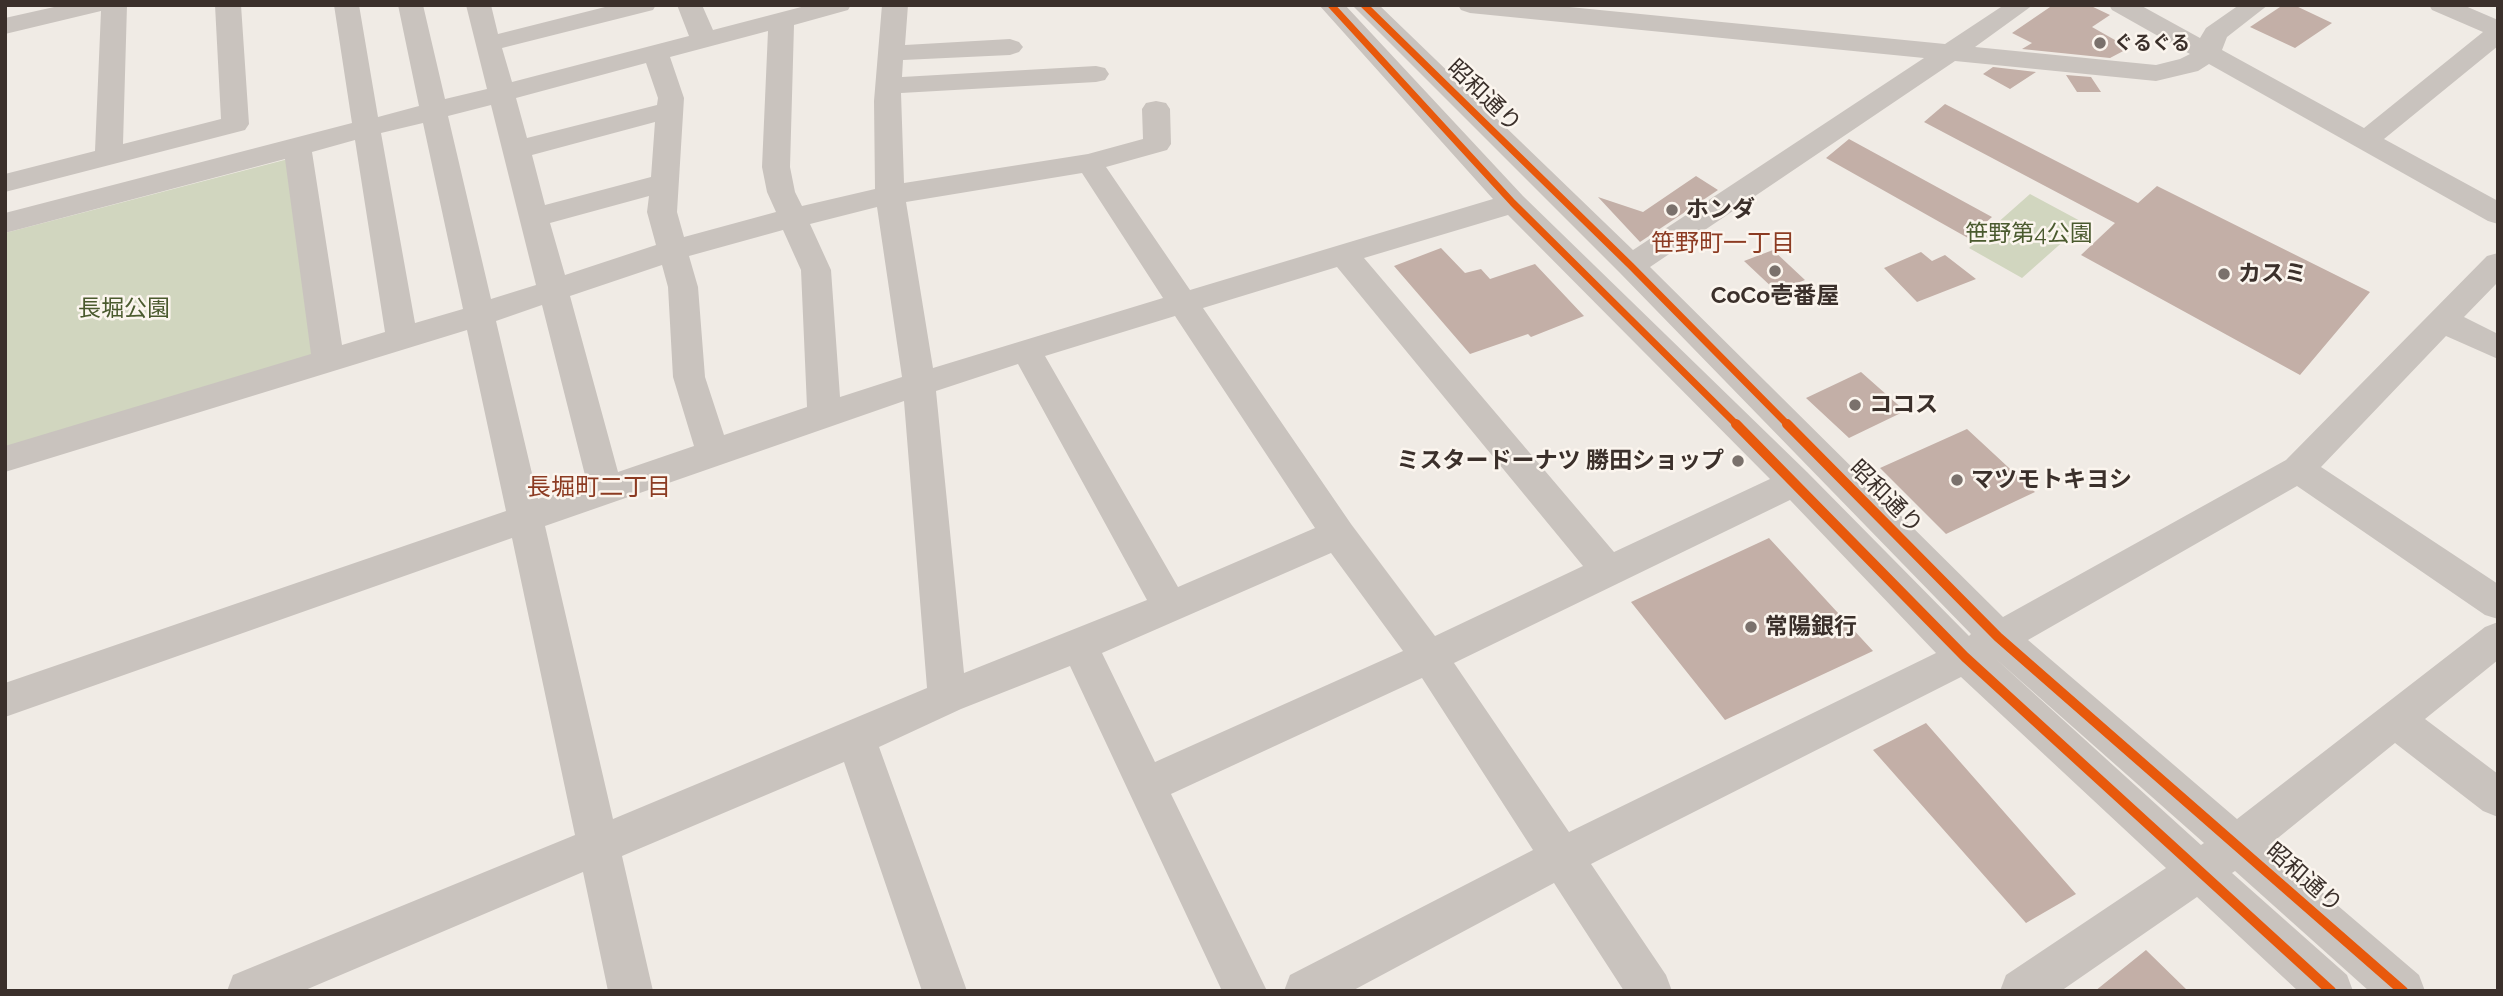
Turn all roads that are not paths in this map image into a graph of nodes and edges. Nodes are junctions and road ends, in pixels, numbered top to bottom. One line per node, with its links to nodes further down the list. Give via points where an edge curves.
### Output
1 (97, 5): 19 (street)
2 (114, 5): 38 (street)
3 (229, 5): 38 (street, via 235,124)
4 (346, 5): 34 (street)
5 (410, 5): 33 (street)
6 (478, 5): 22 (street)
7 (644, 5): 22 (street)
8 (690, 5): 21 (street)
9 (839, 5): 18 (street)
10 (895, 5): 25 (street)
11 (1331, 5): 43 (street, 昭和通り)
12 (1364, 5): 51 (street, 昭和通り)
13 (1470, 5): 26 (street)
14 (2021, 5): 26 (street)
15 (2121, 5): 27 (street)
16 (2256, 5): 27 (street, via 2215,33)
17 (2441, 5): 20 (street)
18 (781, 21): 21 (street); 46 (street, via 776,167)
19 (5, 26)
20 (2498, 31): 35 (street)
21 (704, 40): 24 (street)
22 (488, 44): 30 (street)
23 (1010, 47): 25 (street)
24 (656, 53): 30 (street); 32 (street, via 671,97)
25 (891, 53): 29 (street)
26 (1948, 53): 27 (street, via 2156,73 2189,65); 51 (street)
27 (2208, 54): 35 (street)
28 (1096, 74): 29 (street)
29 (888, 86): 42 (street)
30 (501, 93): 33 (street); 37 (street)
31 (1156, 109): 39 (street, via 1157,144)
32 (670, 110): 37 (street); 40 (street)
33 (433, 111): 34 (street); 54 (street)
34 (365, 129): 36 (street); 56 (street)
35 (2366, 140): 44 (street)
36 (297, 147): 47 (street); 59 (street)
37 (516, 150): 45 (street)
38 (109, 157): 41 (street)
39 (1089, 163): 42 (street); 53 (street)
40 (666, 182): 45 (street); 48 (street, via 662,212)
41 (5, 183)
42 (890, 195): 46 (street); 60 (street)
43 (1513, 203): 49 (street); 65 (street, 昭和通り)
44 (2498, 214)
45 (533, 218): 52 (street)
46 (792, 218): 48 (street); 61 (street, via 816,270)
47 (5, 223)
48 (673, 250): 52 (street); 62 (street, via 683,287 689,377)
49 (1343, 255): 53 (street); 69 (street)
50 (2498, 263): 55 (street)
51 (1631, 267): 74 (street, 昭和通り)
52 (551, 290): 54 (street); 66 (street)
53 (1184, 302): 58 (street); 68 (street)
54 (479, 315): 56 (street); 67 (street)
55 (2444, 321): 57 (street); 64 (street)
56 (402, 338): 59 (street)
57 (2498, 348)
58 (1027, 350): 60 (street); 71 (street)
59 (328, 360): 63 (street)
60 (919, 384): 61 (street); 76 (street)
61 (824, 415): 62 (street)
62 (713, 453): 66 (street)
63 (5, 459)
64 (2298, 469): 70 (street); 74 (street)
65 (1795, 482): 69 (street); 74 (street, 昭和通り)
66 (606, 490): 67 (street)
67 (527, 520): 77 (street); 82 (street)
68 (1338, 534): 71 (street); 75 (street)
69 (1608, 570): 75 (street)
70 (2498, 604)
71 (1170, 606): 73 (street)
72 (2498, 638): 78 (street)
73 (1079, 646): 76 (street); 80 (street)
74 (1982, 647): 83 (street, 昭和通り); 84 (street); 85 (street, 昭和通り)
75 (1429, 657): 80 (street); 84 (street)
76 (947, 697): 79 (street)
77 (5, 700)
78 (2394, 719): 81 (street); 83 (street)
79 (856, 738): 82 (street); 88 (street)
80 (1147, 785): 89 (street)
81 (2498, 798)
82 (599, 845): 86 (street); 87 (street)
83 (2237, 845): 85 (street); 94 (street, 昭和通り)
84 (1560, 858): 90 (street); 91 (street)
85 (2199, 873): 92 (street); 93 (street, 昭和通り)
86 (250, 990)
87 (631, 991)
88 (945, 991)
89 (1245, 991)
90 (1306, 991)
91 (1650, 991)
92 (2022, 991)
93 (2331, 991)
94 (2403, 991)

